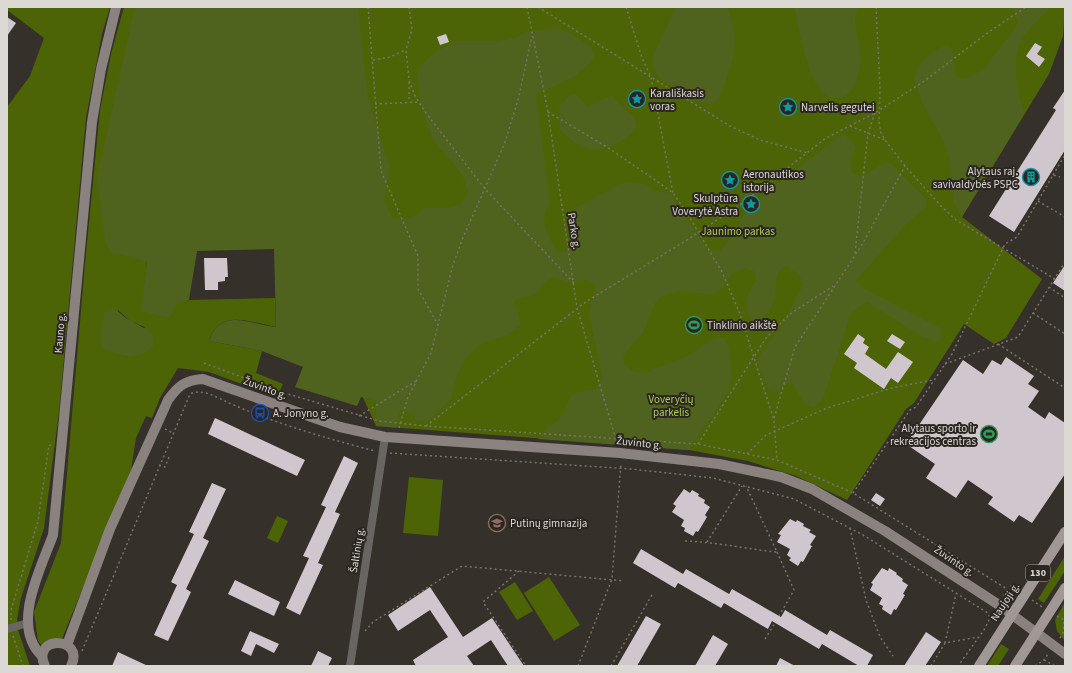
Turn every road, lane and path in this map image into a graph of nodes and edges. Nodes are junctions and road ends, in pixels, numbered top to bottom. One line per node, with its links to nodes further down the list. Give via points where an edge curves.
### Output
1 (116, 7): 60 (street, Kauno g., via 101,69 92,122)
2 (368, 7): 11 (path)
3 (409, 7): 10 (path, via 412,29)
4 (527, 7): 9 (path, Parko g.)
5 (538, 7): 12 (path)
6 (626, 7): 12 (path, via 642,58)
7 (876, 7): 17 (path)
8 (1026, 7): 17 (path)
9 (533, 34): 18 (path, Parko g.); 28 (path, via 518,100 504,145)
10 (406, 50): 11 (path, via 390,57); 13 (path)
11 (373, 60): 16 (path)
12 (651, 77): 23 (path, via 747,135); 29 (path)
13 (409, 80): 14 (path); 15 (path)
14 (409, 102): 15 (path); 16 (path)
15 (419, 102): 28 (path)
16 (375, 104): 43 (path, via 381,171 418,256 418,290)
17 (880, 110): 19 (path); 22 (path, via 879,122)
18 (548, 112): 29 (path, via 607,147); 37 (path, Parko g.)
19 (875, 113): 20 (path); 21 (path)
20 (850, 126): 21 (path); 23 (path, via 826,138)
21 (868, 133): 22 (path); 34 (path)
22 (885, 140): 25 (path)
23 (808, 153): 32 (path, via 740,205)
24 (1065, 155): 26 (path)
25 (905, 166): 33 (path, via 940,206 956,220); 34 (path)
26 (1053, 175): 27 (path); 30 (path)
27 (1060, 177)
28 (484, 189): 37 (path); 43 (path, via 452,268)
29 (673, 193): 32 (path)
30 (1038, 201): 31 (path); 33 (path, via 1017,237 1005,244)
31 (1065, 217)
32 (699, 231): 41 (path); 46 (path, via 722,272 740,314)
33 (1002, 249): 36 (path); 48 (path)
34 (855, 255): 38 (path)
35 (1065, 262): 36 (path)
36 (1055, 279): 39 (path)
37 (574, 282): 41 (path, Parko g.)
38 (834, 286): 46 (path, via 790,314 766,338); 54 (path, via 795,347)
39 (1049, 287): 40 (path); 42 (path)
40 (1065, 298)
41 (577, 308): 55 (path); 62 (path, Parko g.)
42 (1033, 313): 44 (path); 45 (path, via 1018,337)
43 (438, 326): 49 (path, via 431,353)
44 (1065, 334)
45 (998, 344): 48 (path); 51 (path)
46 (754, 358): 54 (path); 59 (path)
47 (204, 363): 52 (path)
48 (945, 364): 50 (path)
49 (417, 380): 53 (path); 58 (path, via 399,424)
50 (934, 380): 56 (path, via 892,388 827,408); 71 (path, via 916,407 910,410)
51 (1065, 388)
52 (288, 394)
53 (359, 416)
54 (774, 420): 56 (path)
55 (426, 426)
56 (775, 431): 64 (path, via 758,441); 66 (path)
57 (385, 437): 58 (street, Žuvinto g.); 61 (street, Šaltinių g.); 97 (street, Žuvinto g., via 340,427 203,379 186,381 168,400 110,529)
58 (399, 438): 62 (street, Žuvinto g.); 63 (path)
59 (698, 444)
60 (61, 447): 89 (street, Kauno g., via 53,535 30,598); 91 (path, via 49,445 38,521 11,610)
61 (384, 453): 63 (path); 67 (path, via 268,418 218,398 194,392 190,394); 93 (street, Šaltinių g.)
62 (620, 453): 68 (path, Parko g.); 86 (street, Žuvinto g., via 719,464 781,477 812,489 885,531)
63 (399, 454): 68 (path)
64 (747, 454)
65 (169, 457): 67 (path, via 166,467)
66 (777, 460)
67 (159, 464): 99 (path)
68 (621, 468): 69 (path, via 713,478); 78 (path, Parko g.)
69 (743, 486): 70 (path); 75 (path)
70 (746, 486): 72 (path, via 794,499); 76 (path)
71 (853, 493)
72 (850, 528): 83 (path); 101 (path, via 866,600 880,638)
73 (1065, 532): 84 (main road, Naujoji g. / 130)
74 (686, 541): 75 (path)
75 (707, 542): 76 (path)
76 (777, 552): 87 (path, via 794,590)
77 (519, 571): 78 (path); 93 (path, via 458,567 373,622 365,631); 107 (path, via 483,602)
78 (612, 579): 79 (path); 108 (path, Parko g.)
79 (624, 581)
80 (1010, 586): 84 (path)
81 (1065, 588): 85 (main road)
82 (653, 592): 109 (path)
83 (956, 594): 94 (path, via 988,614 990,618); 96 (path)
84 (1024, 595): 85 (path); 86 (main road, Naujoji g. / 130)
85 (1050, 612): 88 (path); 92 (main road)
86 (1012, 614): 92 (street, Žuvinto g.); 112 (main road, Naujoji g. / 130)
87 (779, 616)
88 (1064, 620)
89 (28, 623): 91 (street); 100 (street, Kauno g., via 30,639)
90 (775, 623): 95 (path)
91 (9, 629): 103 (path)
92 (1037, 632): 98 (street, Žuvinto g.); 113 (main road)
93 (355, 633): 106 (street, Šaltinių g.)
94 (978, 637): 96 (path); 111 (path)
95 (765, 639)
96 (945, 643): 110 (path)
97 (67, 645): 100 (street, via 58,642 50,644); 105 (street, via 73,654)
98 (1065, 654)
99 (81, 655)
100 (42, 656): 104 (street, Kauno g.)
101 (893, 656)
102 (1044, 660): 114 (path)
103 (23, 666)
104 (45, 666)
105 (70, 666)
106 (350, 666)
107 (526, 666)
108 (578, 666)
109 (611, 666)
110 (931, 666)
111 (958, 666)
112 (979, 666)
113 (1015, 666)
114 (1055, 666)

